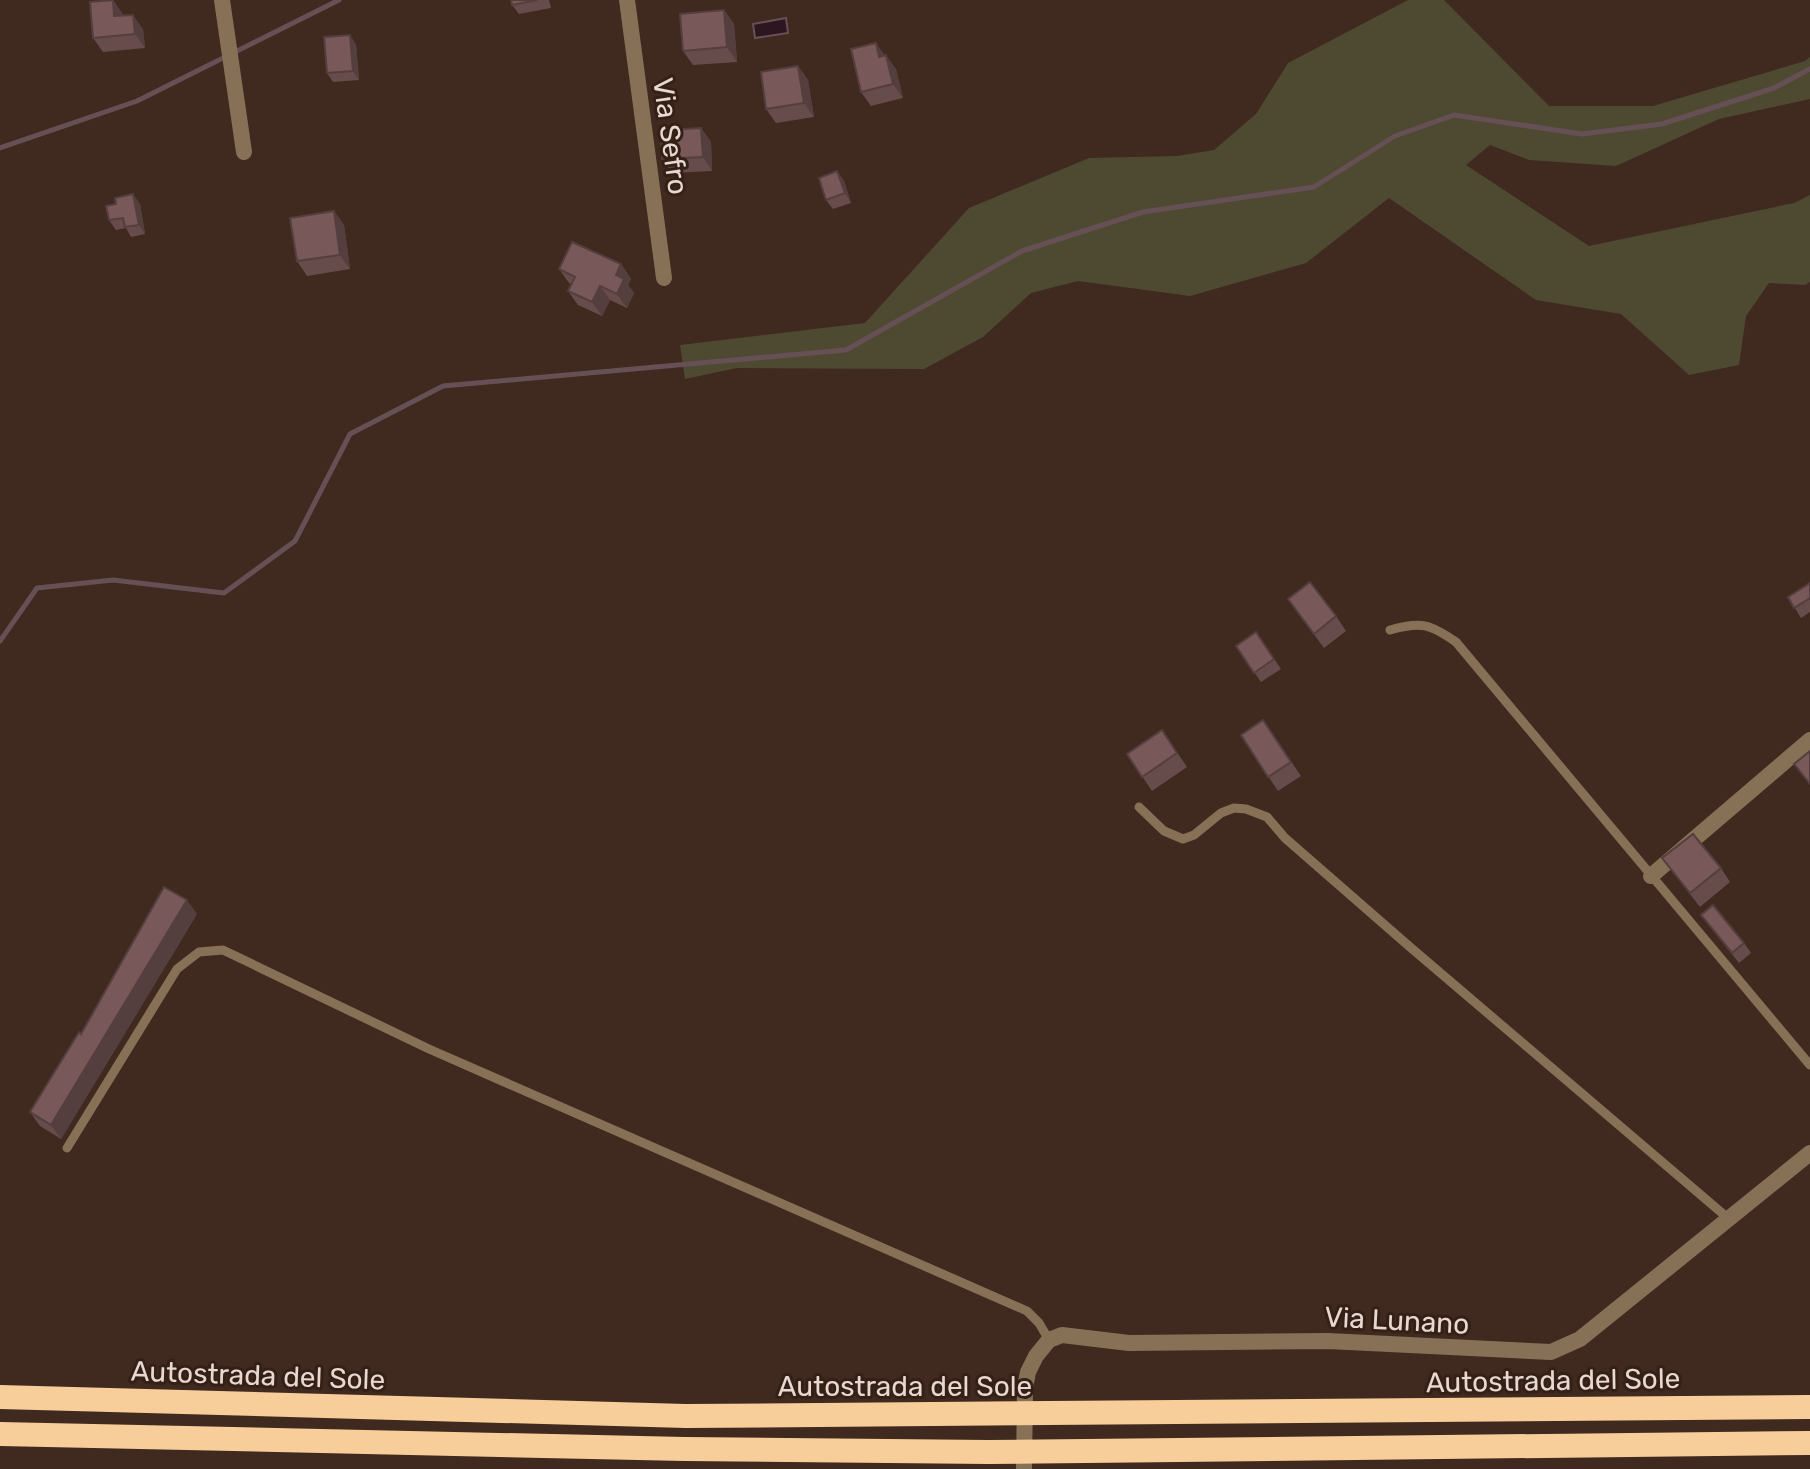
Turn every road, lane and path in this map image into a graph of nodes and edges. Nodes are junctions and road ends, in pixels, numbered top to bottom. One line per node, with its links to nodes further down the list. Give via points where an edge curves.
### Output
1 (222, 0): 3 (street)
2 (627, 0): 4 (street, Via Sefro)
3 (244, 152)
4 (664, 278)
5 (1390, 630): 8 (lane, via 1427,625 1456,642)
6 (1810, 740): 8 (street)
7 (1139, 807): 12 (lane, via 1164,831 1183,839 1234,808 1267,817 1319,868)
8 (1651, 876): 9 (lane)
9 (1810, 1065)
10 (67, 1148): 13 (lane, via 177,969 199,952 223,950 429,1049 1027,1311)
11 (1810, 1153): 12 (street, Via Lunano)
12 (1729, 1219): 13 (street, Via Lunano, via 1580,1339 1551,1352 1328,1341 1129,1343 1062,1335)
13 (1049, 1340): 18 (street, via 1036,1356 1025,1388)
14 (0, 1397): 15 (highway, Autostrada del Sole, via 686,1416)
15 (1810, 1407)
16 (0, 1434): 17 (highway, via 988,1452)
17 (1810, 1443)
18 (1024, 1469)

